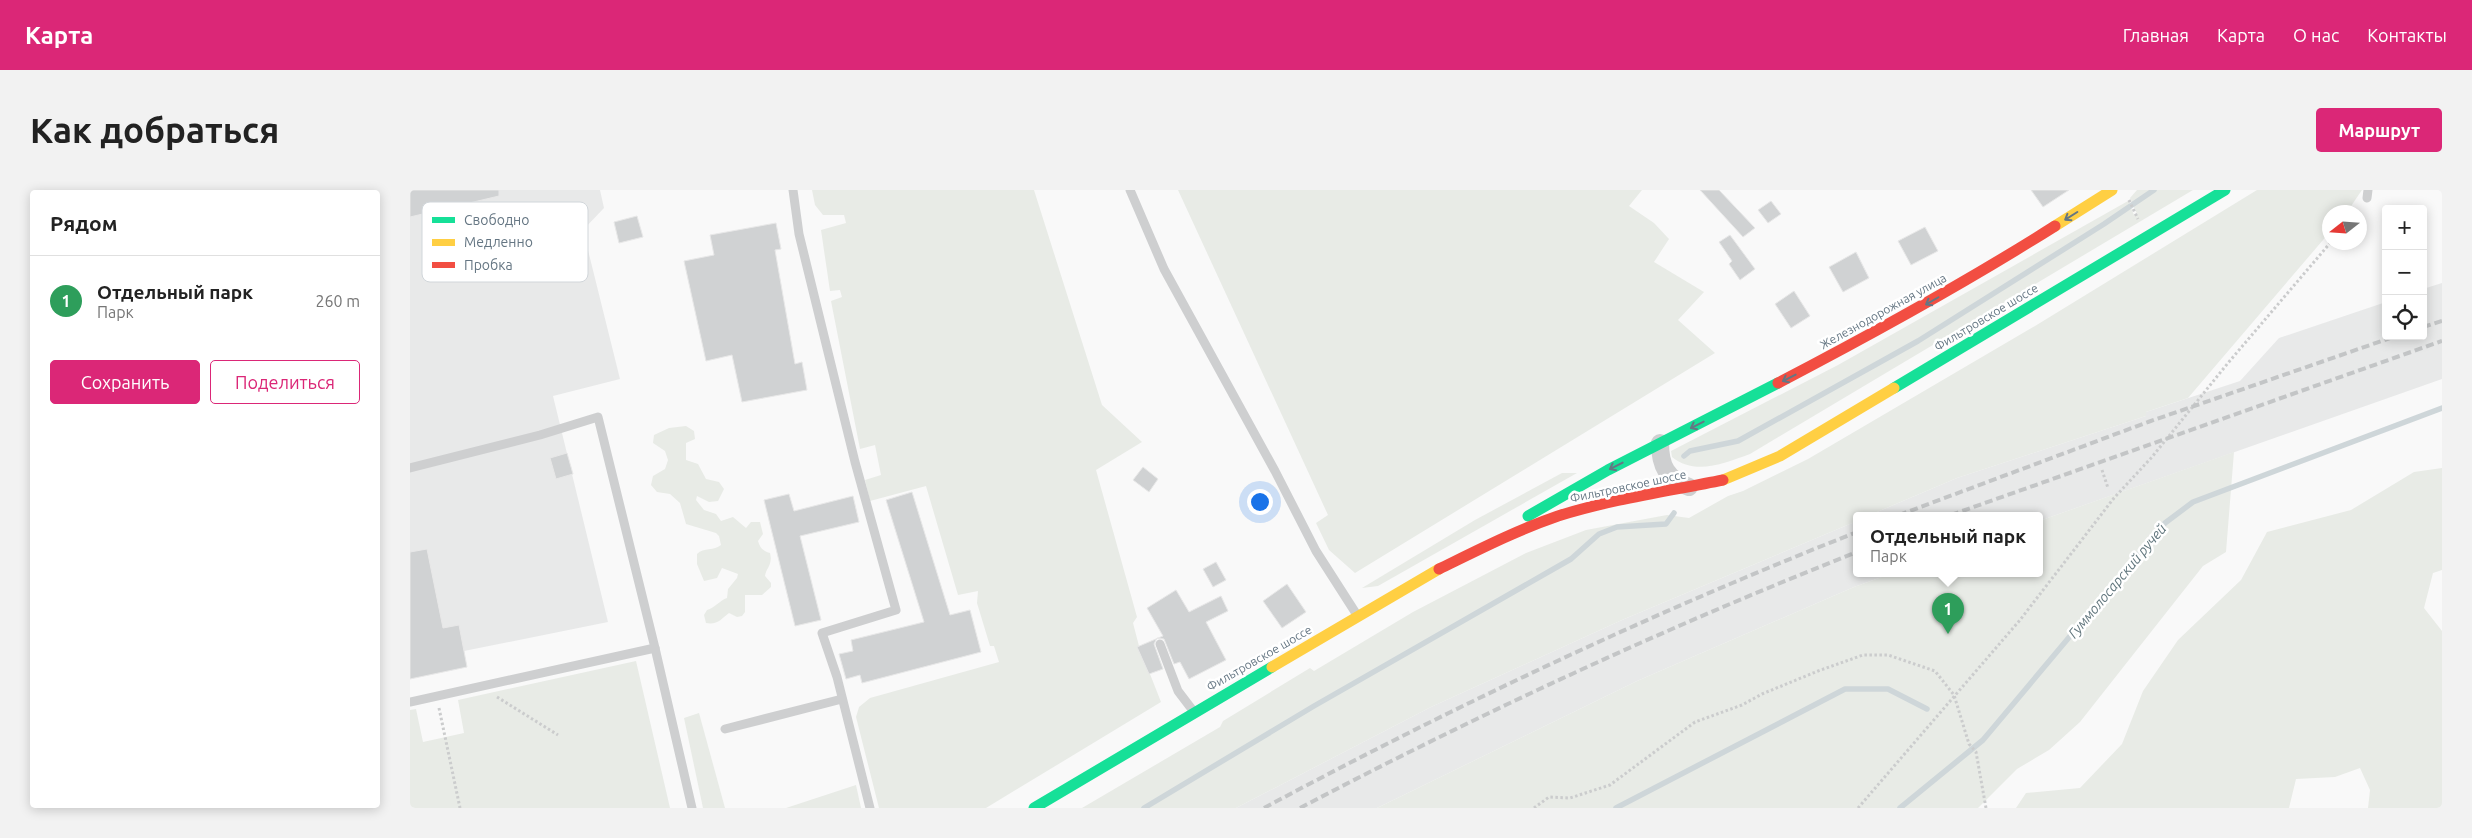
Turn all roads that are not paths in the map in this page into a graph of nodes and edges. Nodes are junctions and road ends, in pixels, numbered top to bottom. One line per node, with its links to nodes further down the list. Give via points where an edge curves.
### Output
1 (793, 190): 12 (lane, via 799,234 855,462 896,610 822,633 838,677)
2 (1130, 190): 9 (lane, via 1164,269 1316,551)
3 (2112, 190): 5 (main road, Железнодорожная улица, one-way to 5, via 1993,265 1884,328)
4 (2225, 190): 7 (main road, Фильтровское шоссе, via 1780,456 1724,480)
5 (1660, 443): 7 (street, via 1663,468 1669,477); 8 (main road, Железнодорожная улица, one-way to 8, via 1549,503)
6 (410, 468): 11 (lane, via 598,417)
7 (1689, 487): 8 (main road, Фильтровское шоссе, via 1559,516)
8 (1474, 552): 9 (main road, Фильтровское шоссе, via 1436,570)
9 (1358, 616): 14 (main road, Фильтровское шоссе)
10 (1160, 644): 14 (lane, via 1178,692)
11 (655, 648): 13 (lane); 16 (lane)
12 (842, 699): 15 (lane); 17 (lane)
13 (410, 702)
14 (1194, 712): 18 (main road, Фильтровское шоссе)
15 (725, 729)
16 (692, 808)
17 (870, 808)
18 (1034, 808)

